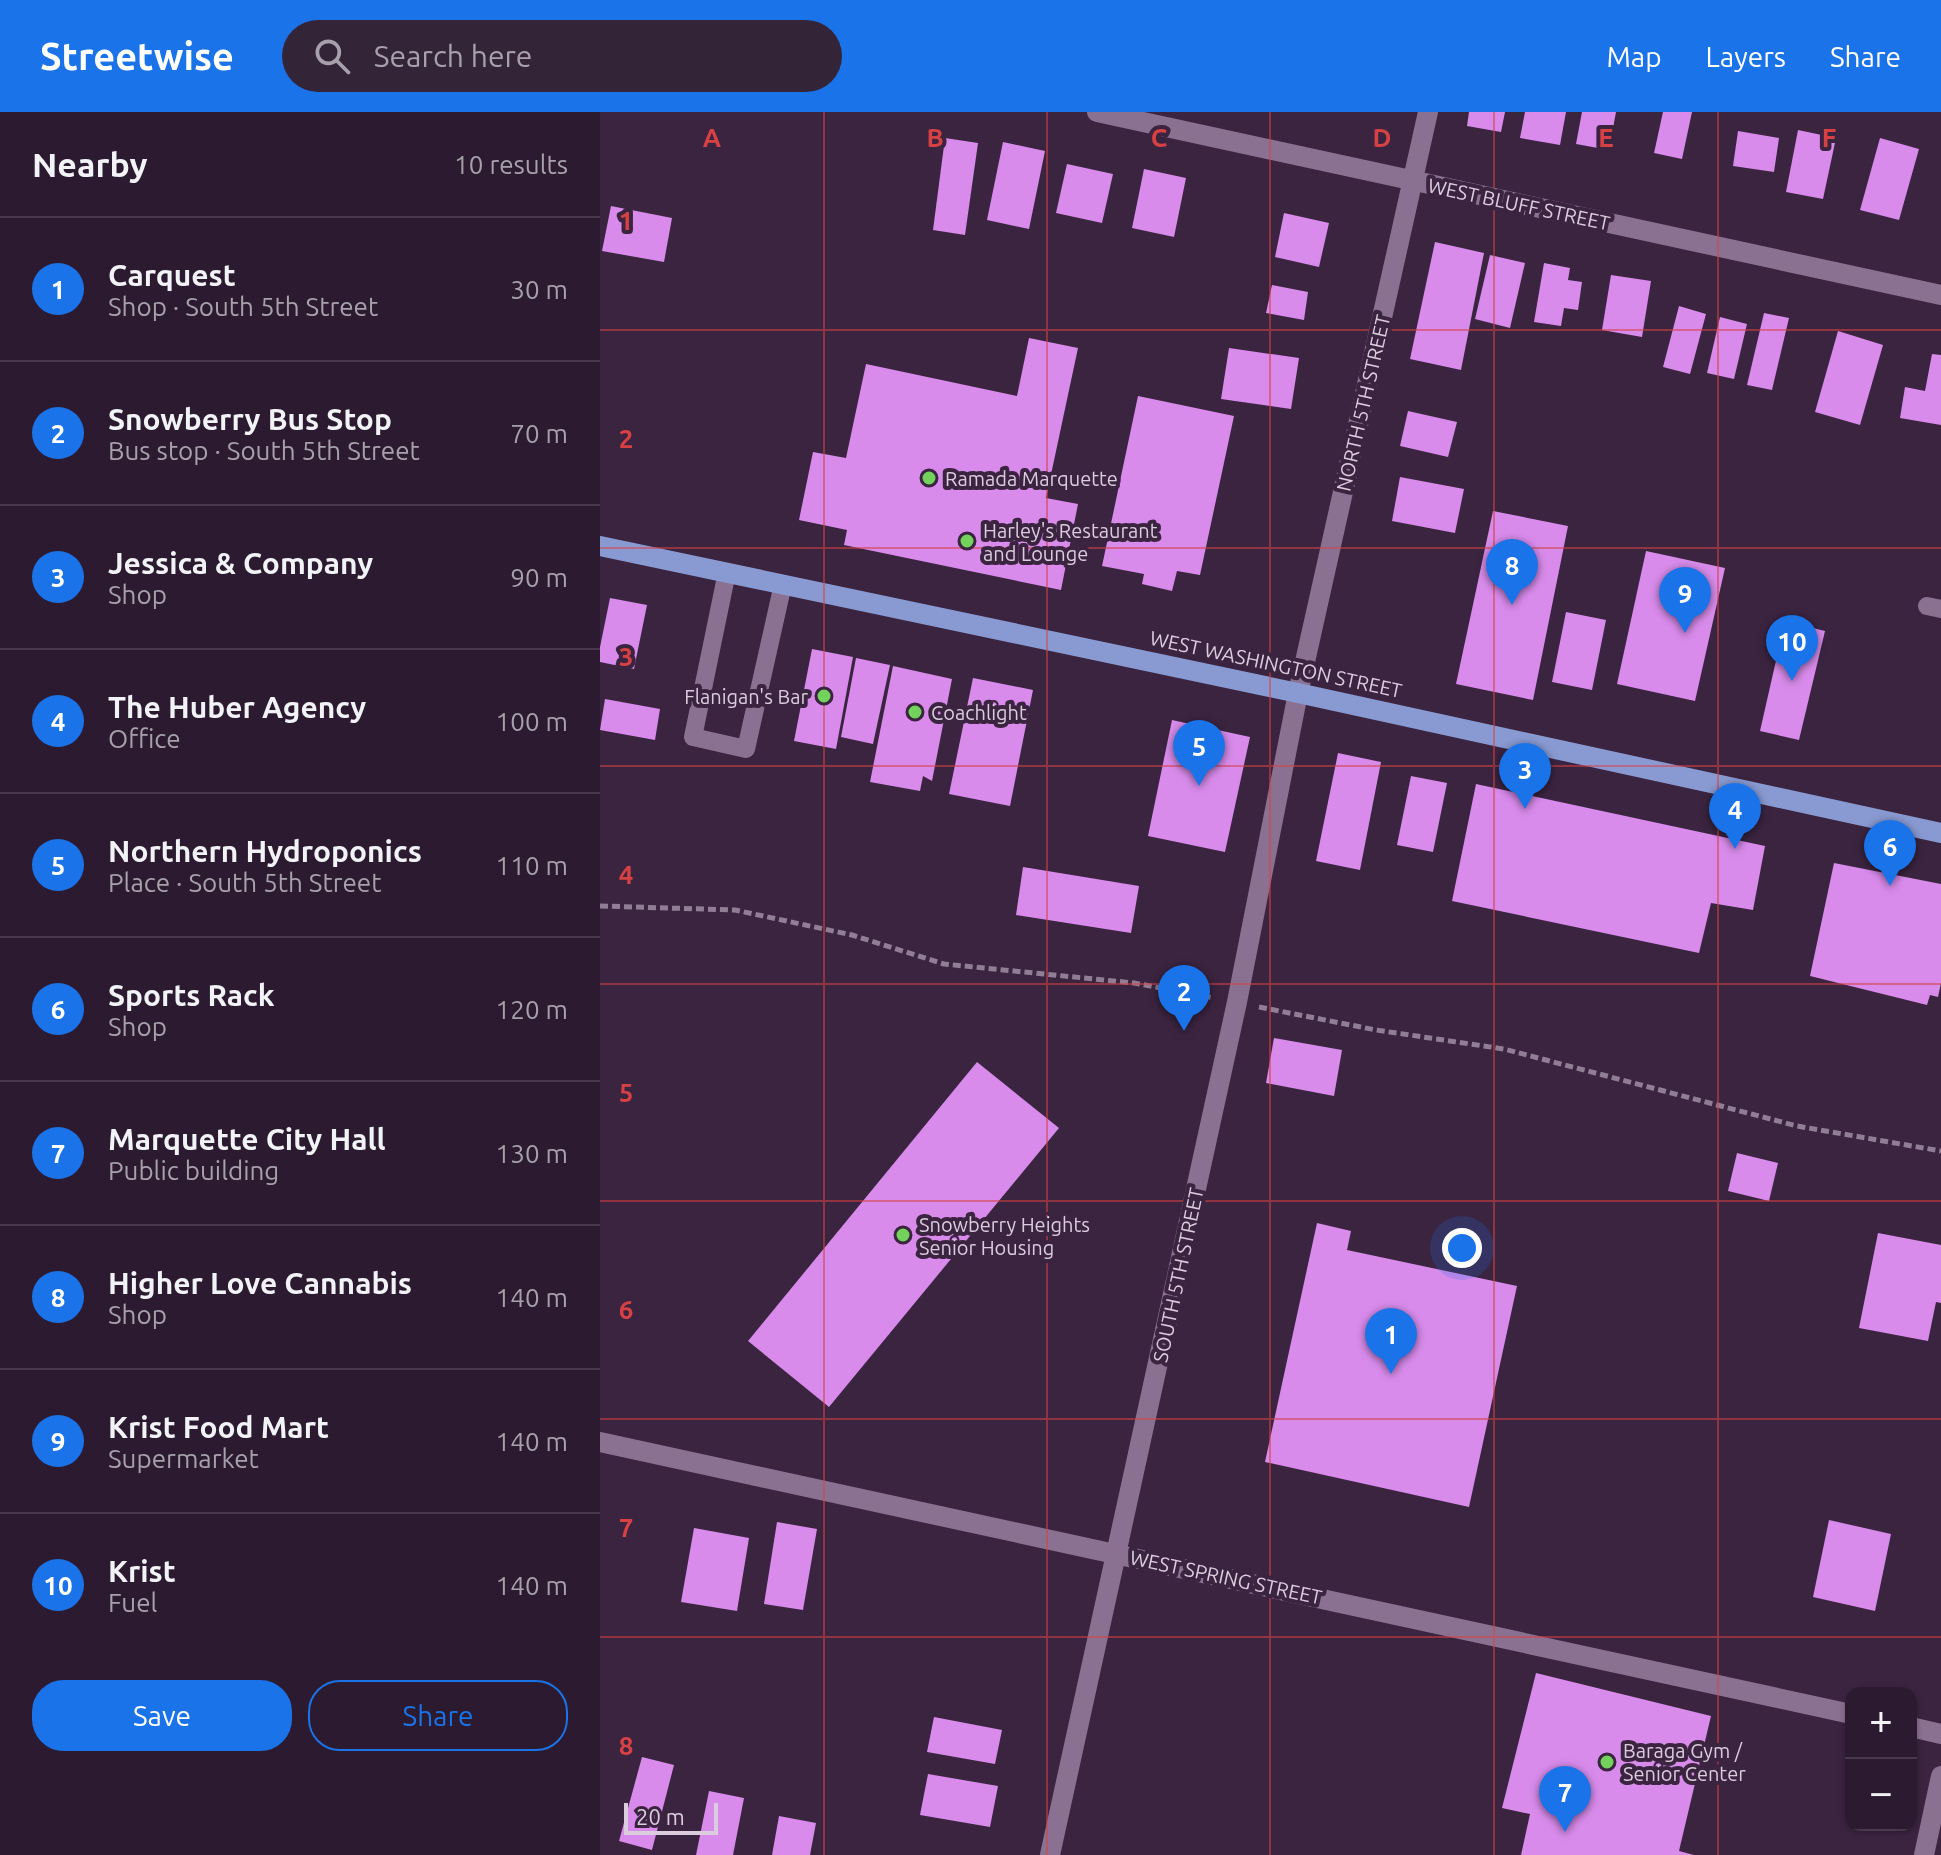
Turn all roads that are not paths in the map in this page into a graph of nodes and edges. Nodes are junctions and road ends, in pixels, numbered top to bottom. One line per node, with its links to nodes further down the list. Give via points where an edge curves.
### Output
1 (1097, 112): 3 (street, WEST BLUFF STREET)
2 (1428, 112): 3 (street, NORTH 5TH STREET)
3 (1413, 181): 4 (street, WEST BLUFF STREET); 8 (street, NORTH 5TH STREET)
4 (1941, 295)
5 (600, 546): 6 (main road, WEST WASHINGTON STREET)
6 (727, 572): 7 (main road, WEST WASHINGTON STREET); 7 (lane, via 693,737 746,749)
7 (783, 584): 8 (main road, WEST WASHINGTON STREET)
8 (1298, 693): 9 (main road, WEST WASHINGTON STREET); 11 (street, SOUTH 5TH STREET)
9 (1941, 833)
10 (600, 1442): 11 (street, WEST SPRING STREET)
11 (1117, 1553): 12 (street, WEST SPRING STREET); 16 (street, SOUTH 5TH STREET)
12 (1845, 1713)
13 (1917, 1728): 14 (street)
14 (1941, 1734)
15 (1941, 1776): 17 (street)
16 (1050, 1855)
17 (1924, 1855)

